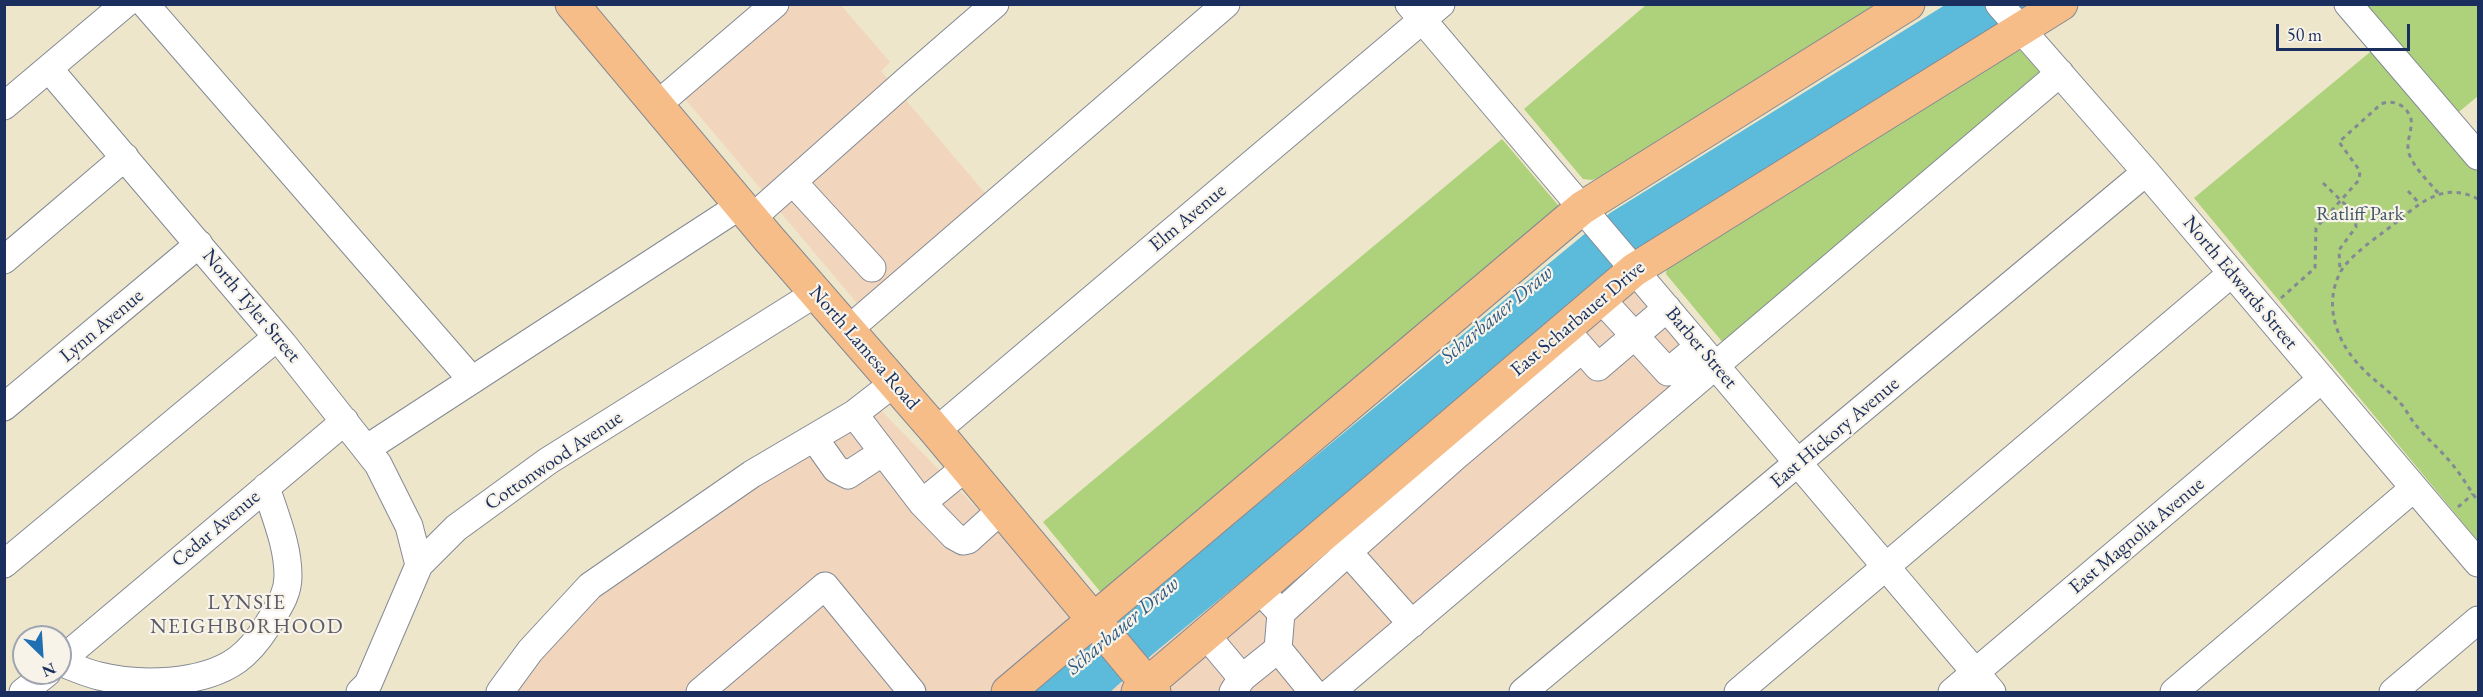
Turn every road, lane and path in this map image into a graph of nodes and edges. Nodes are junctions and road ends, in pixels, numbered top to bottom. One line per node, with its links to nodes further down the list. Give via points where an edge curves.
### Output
1 (125, 4): 13 (street)
2 (145, 4): 45 (street)
3 (572, 4): 15 (main road, North Lamesa Road)
4 (775, 4): 15 (street)
5 (995, 4): 20 (street)
6 (1226, 4): 39 (street)
7 (1908, 4): 27 (main road)
8 (2000, 4): 12 (street, North Edwards Street)
9 (2061, 4): 12 (main road, East Scharbauer Drive)
10 (2348, 4): 17 (street)
11 (1424, 10): 27 (street, Barber Street); 50 (street, Elm Avenue)
12 (2022, 29): 14 (street, North Edwards Street); 32 (main road, East Scharbauer Drive)
13 (49, 69): 16 (street); 18 (street, North Tyler Street)
14 (2060, 73): 19 (street, North Edwards Street); 43 (street)
15 (657, 105): 28 (main road, North Lamesa Road)
16 (4, 106)
17 (2478, 156)
18 (125, 157): 29 (street, North Tyler Street); 30 (street)
19 (2146, 172): 34 (street, North Edwards Street); 54 (street, East Hickory Avenue)
20 (793, 182): 28 (street); 31 (street)
21 (2323, 183): 25 (path)
22 (2409, 191): 26 (path)
23 (2439, 194): 24 (path, via 2465,192); 25 (path, via 2411,158 2411,120 2406,110 2388,102 2339,142 2360,171 2359,180); 26 (path)
24 (2478, 199)
25 (2340, 201): 33 (path, via 2355,214 2356,227 2339,250); 38 (path, via 2316,228 2315,268)
26 (2419, 203): 33 (path)
27 (1582, 208): 32 (street, Barber Street); 68 (main road)
28 (746, 212): 35 (main road, North Lamesa Road); 45 (street)
29 (199, 244): 40 (street, North Tyler Street); 47 (street, Lynn Avenue)
30 (4, 260)
31 (872, 268)
32 (1635, 270): 36 (main road, East Scharbauer Drive); 37 (street, Barber Street)
33 (2340, 272): 58 (path, via 2331,306 2345,348 2401,404)
34 (2232, 273): 38 (street, North Edwards Street); 65 (street)
35 (816, 293): 39 (main road, North Lamesa Road); 64 (street, Cottonwood Avenue, via 548,461 456,528)
36 (1601, 298): 41 (street); 42 (main road, East Scharbauer Drive)
37 (1667, 308): 41 (street); 43 (street, Barber Street)
38 (2265, 312): 44 (street, North Edwards Street)
39 (848, 330): 46 (main road, North Lamesa Road)
40 (277, 337): 49 (street, North Tyler Street); 63 (street)
41 (1634, 337): 42 (street, via 1598,367); 43 (street, via 1668,372)
42 (1573, 339): 61 (main road, East Scharbauer Drive)
43 (1707, 356): 54 (street, Barber Street); 69 (street)
44 (2322, 379): 57 (street, North Edwards Street); 74 (street, East Magnolia Avenue)
45 (472, 380): 52 (street)
46 (894, 383): 48 (street); 50 (main road, North Lamesa Road)
47 (4, 407)
48 (854, 414): 51 (street); 53 (street)
49 (345, 421): 52 (street, North Tyler Street); 56 (street, Cedar Avenue)
50 (936, 431): 55 (main road, North Lamesa Road)
51 (814, 438): 53 (street, via 836,469 848,475); 79 (street, via 752,474 590,586 542,637)
52 (366, 449): 64 (street, North Tyler Street, via 378,464 409,526)
53 (883, 452): 59 (street)
54 (1797, 464): 65 (street, Barber Street); 84 (street, East Hickory Avenue)
55 (965, 468): 59 (street); 60 (main road, North Lamesa Road)
56 (266, 487): 72 (street, Cedar Avenue); 73 (street, via 283,540 288,576 285,599 264,631 238,659 220,670 139,684)
57 (2414, 488): 62 (street, North Edwards Street); 87 (street)
58 (2478, 501)
59 (922, 503): 60 (street, via 963,541)
60 (1001, 510): 68 (main road, North Lamesa Road)
61 (1339, 541): 66 (main road, East Scharbauer Drive); 69 (street)
62 (2478, 563)
63 (4, 564)
64 (419, 565): 78 (street, Cottonwood Avenue, via 368,684)
65 (1884, 566): 74 (street, Barber Street); 85 (street)
66 (1271, 601): 70 (main road, East Scharbauer Drive); 71 (street)
67 (2478, 620): 88 (street)
68 (1096, 623): 76 (main road, North Lamesa Road); 82 (main road)
69 (1412, 624): 83 (street)
70 (1206, 635): 75 (street); 76 (main road, East Scharbauer Drive)
71 (1278, 649): 75 (street); 77 (street)
72 (72, 652)
73 (72, 666)
74 (1984, 683): 86 (street, East Magnolia Avenue)
75 (1237, 685)
76 (1144, 686)
77 (1301, 688)
78 (360, 693)
79 (500, 693)
80 (700, 693): 81 (street, via 825,586)
81 (912, 693)
82 (1008, 693)
83 (1331, 693)
84 (1523, 693)
85 (1738, 693)
86 (1952, 693)
87 (2174, 693)
88 (2392, 693)

